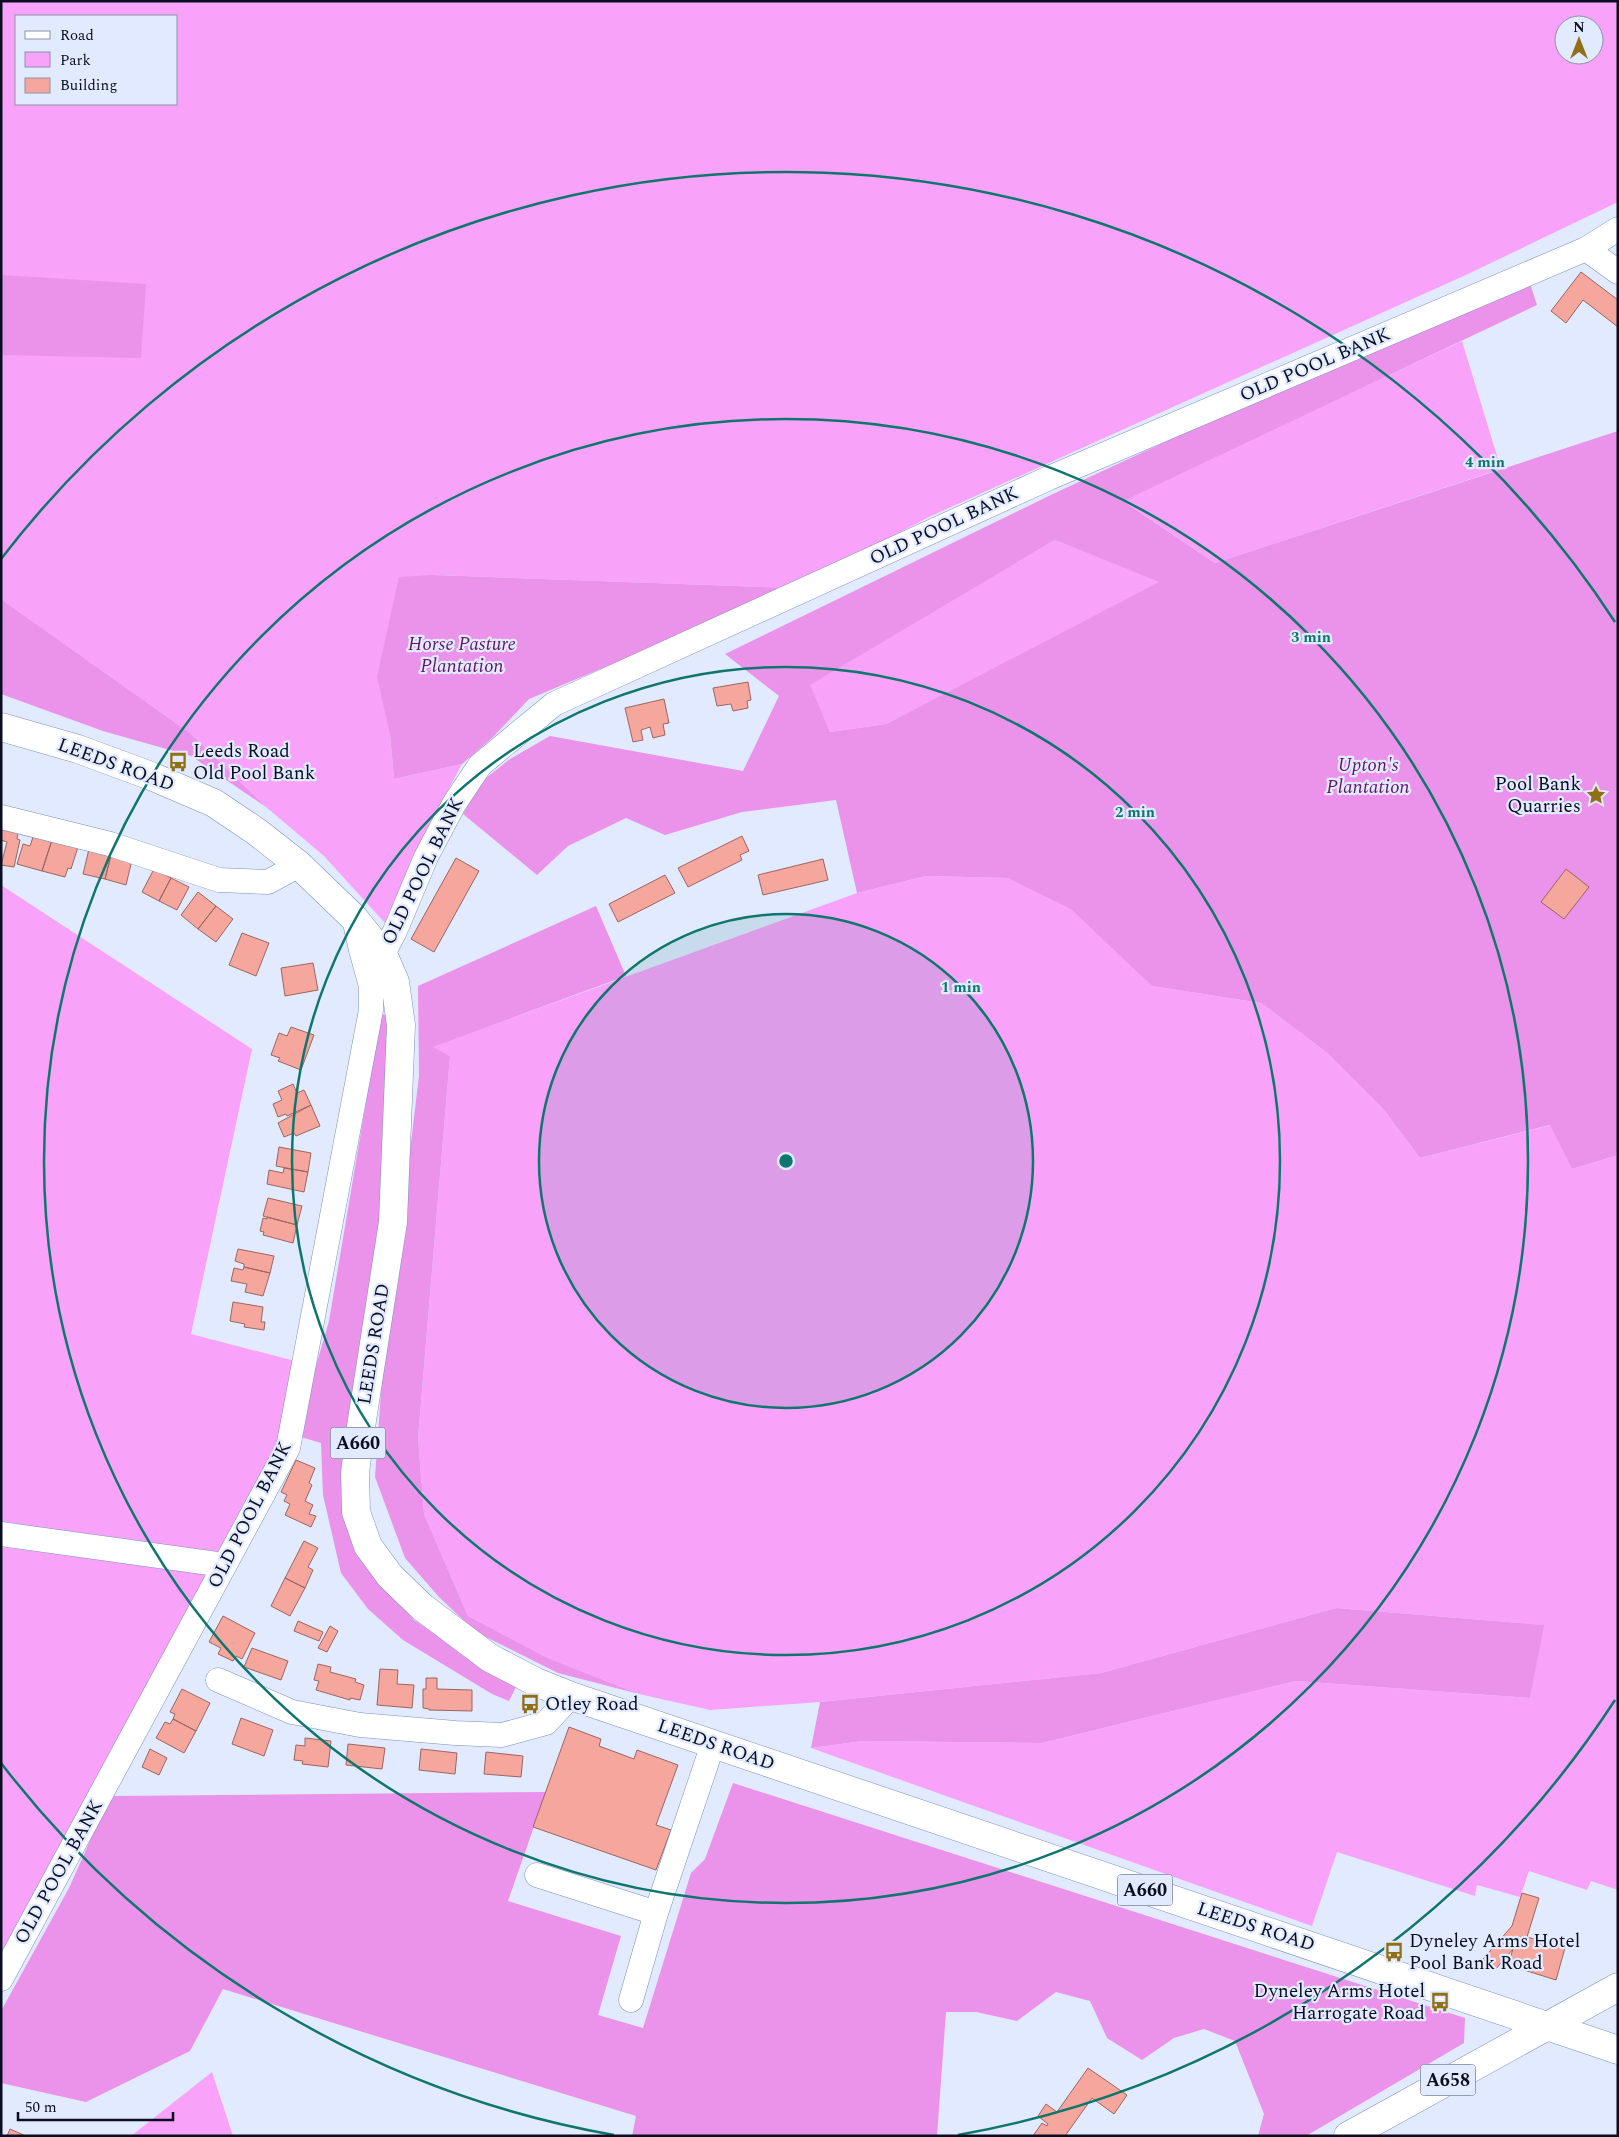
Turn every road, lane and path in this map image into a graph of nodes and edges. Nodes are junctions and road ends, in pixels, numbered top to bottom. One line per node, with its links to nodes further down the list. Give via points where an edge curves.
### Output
1 (1618, 229): 2 (street, OLD POOL BANK)
2 (1586, 249): 3 (street); 8 (street, OLD POOL BANK, via 1049,478 554,704 480,765 454,804 426,857)
3 (1618, 272)
4 (1, 727): 6 (highway, LEEDS ROAD / A660, via 96,756 214,803)
5 (1, 817): 6 (street, via 110,844 219,880 268,882)
6 (299, 865): 7 (highway, LEEDS ROAD / A660)
7 (354, 918): 8 (highway, LEEDS ROAD / A660); 10 (street, OLD POOL BANK, via 371,986 371,1010 288,1448)
8 (382, 954): 12 (highway, LEEDS ROAD / A660, via 394,982 401,1024 393,1222 360,1433 355,1473 356,1512 368,1546 390,1576 422,1607 490,1658)
9 (1, 1534): 10 (street)
10 (224, 1565): 16 (street, OLD POOL BANK)
11 (218, 1680): 12 (street, via 292,1712 360,1725 455,1733 502,1735 546,1723)
12 (571, 1696): 13 (highway, LEEDS ROAD / A660)
13 (713, 1744): 15 (street); 19 (highway, LEEDS ROAD / A660)
14 (537, 1875): 15 (street)
15 (656, 1913): 18 (street)
16 (1, 1979)
17 (1618, 1987): 19 (highway, A658)
18 (631, 2000)
19 (1548, 2025): 20 (highway, LEEDS ROAD / A660); 21 (highway, A658)
20 (1618, 2050)
21 (1348, 2136)

